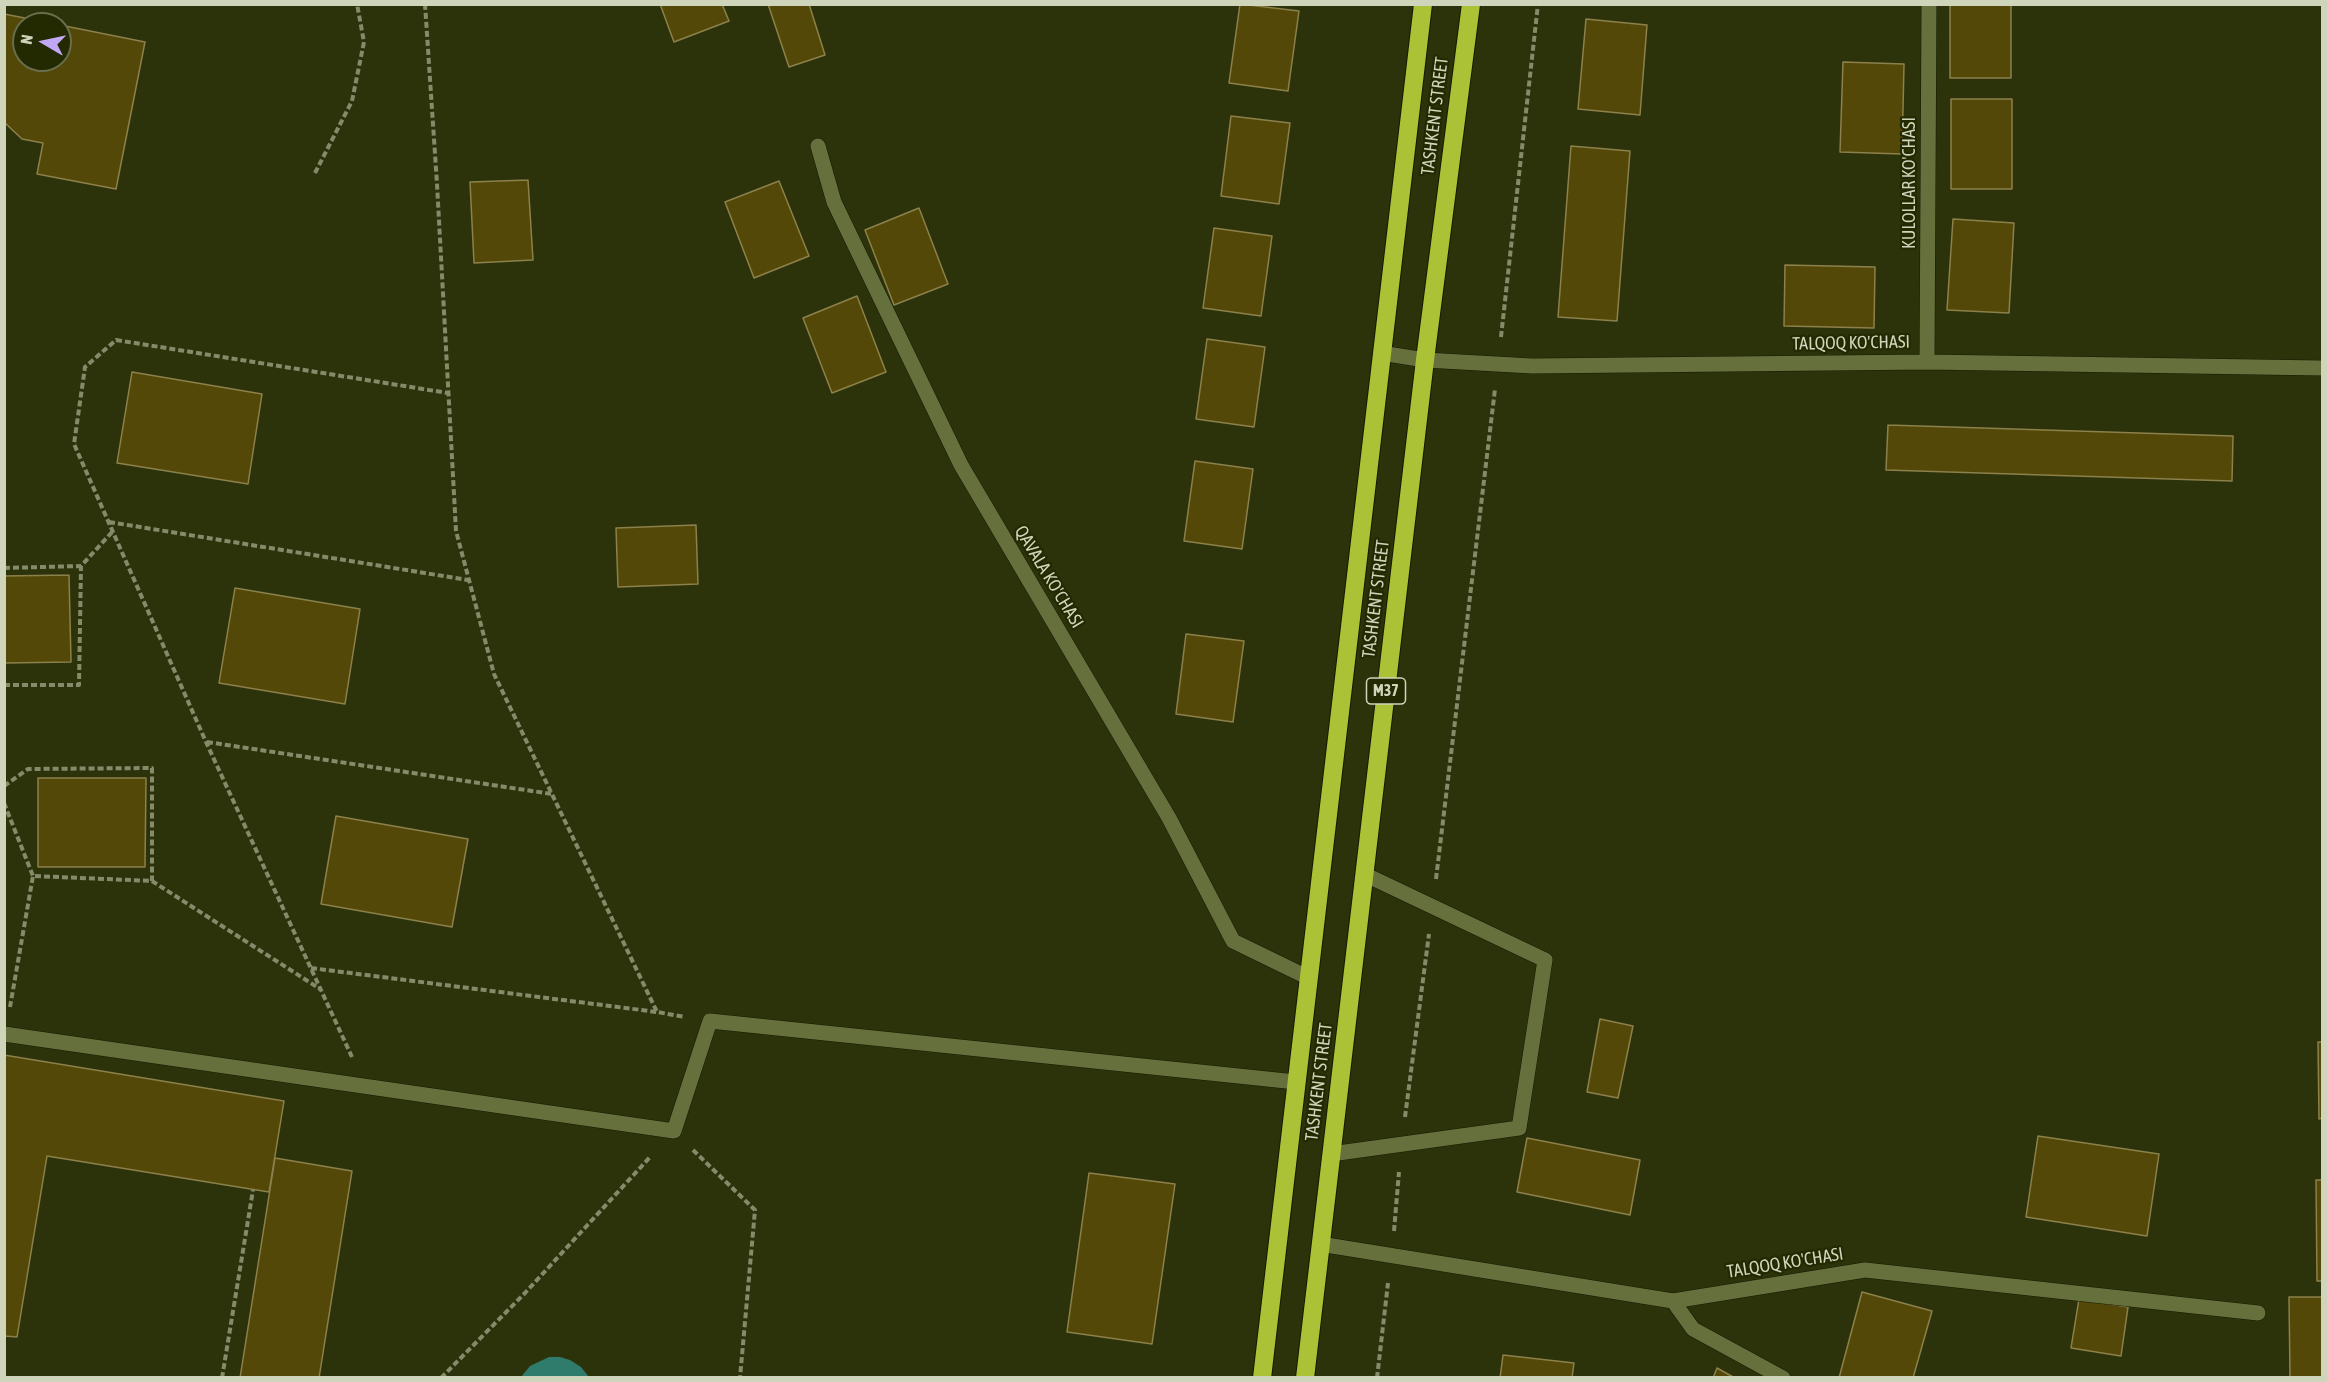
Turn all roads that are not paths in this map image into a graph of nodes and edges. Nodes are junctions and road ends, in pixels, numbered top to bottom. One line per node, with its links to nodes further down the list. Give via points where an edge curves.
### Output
1 (1423, 4): 5 (highway, TASHKENT STREET / M37)
2 (1471, 4): 6 (highway, TASHKENT STREET / M37)
3 (1929, 4): 7 (street, KULOLLAR KO'CHASI)
4 (818, 146): 10 (street, QAVALA KO'CHASI, via 834,202 961,465 1169,818 1233,941)
5 (1381, 353): 6 (street, TALQOQ KO'CHASI); 10 (highway, TASHKENT STREET / M37)
6 (1425, 360): 7 (street, TALQOQ KO'CHASI, via 1532,366); 9 (highway, TASHKENT STREET / M37)
7 (1928, 362): 8 (street, TALQOQ KO'CHASI)
8 (2322, 368)
9 (1364, 874): 13 (highway, TASHKENT STREET / M37); 13 (street, via 1545,960 1519,1128)
10 (1308, 978): 12 (highway, TASHKENT STREET / M37)
11 (5, 1034): 12 (street, via 674,1131 710,1022)
12 (1296, 1082): 17 (highway, TASHKENT STREET / M37)
13 (1331, 1154): 14 (highway, TASHKENT STREET / M37)
14 (1320, 1244): 15 (street, TALQOQ KO'CHASI); 18 (highway, TASHKENT STREET / M37)
15 (1672, 1301): 16 (street, TALQOQ KO'CHASI, via 1865,1270); 19 (street, via 1693,1329)
16 (2258, 1313)
17 (1262, 1377)
18 (1305, 1377)
19 (1783, 1377)

